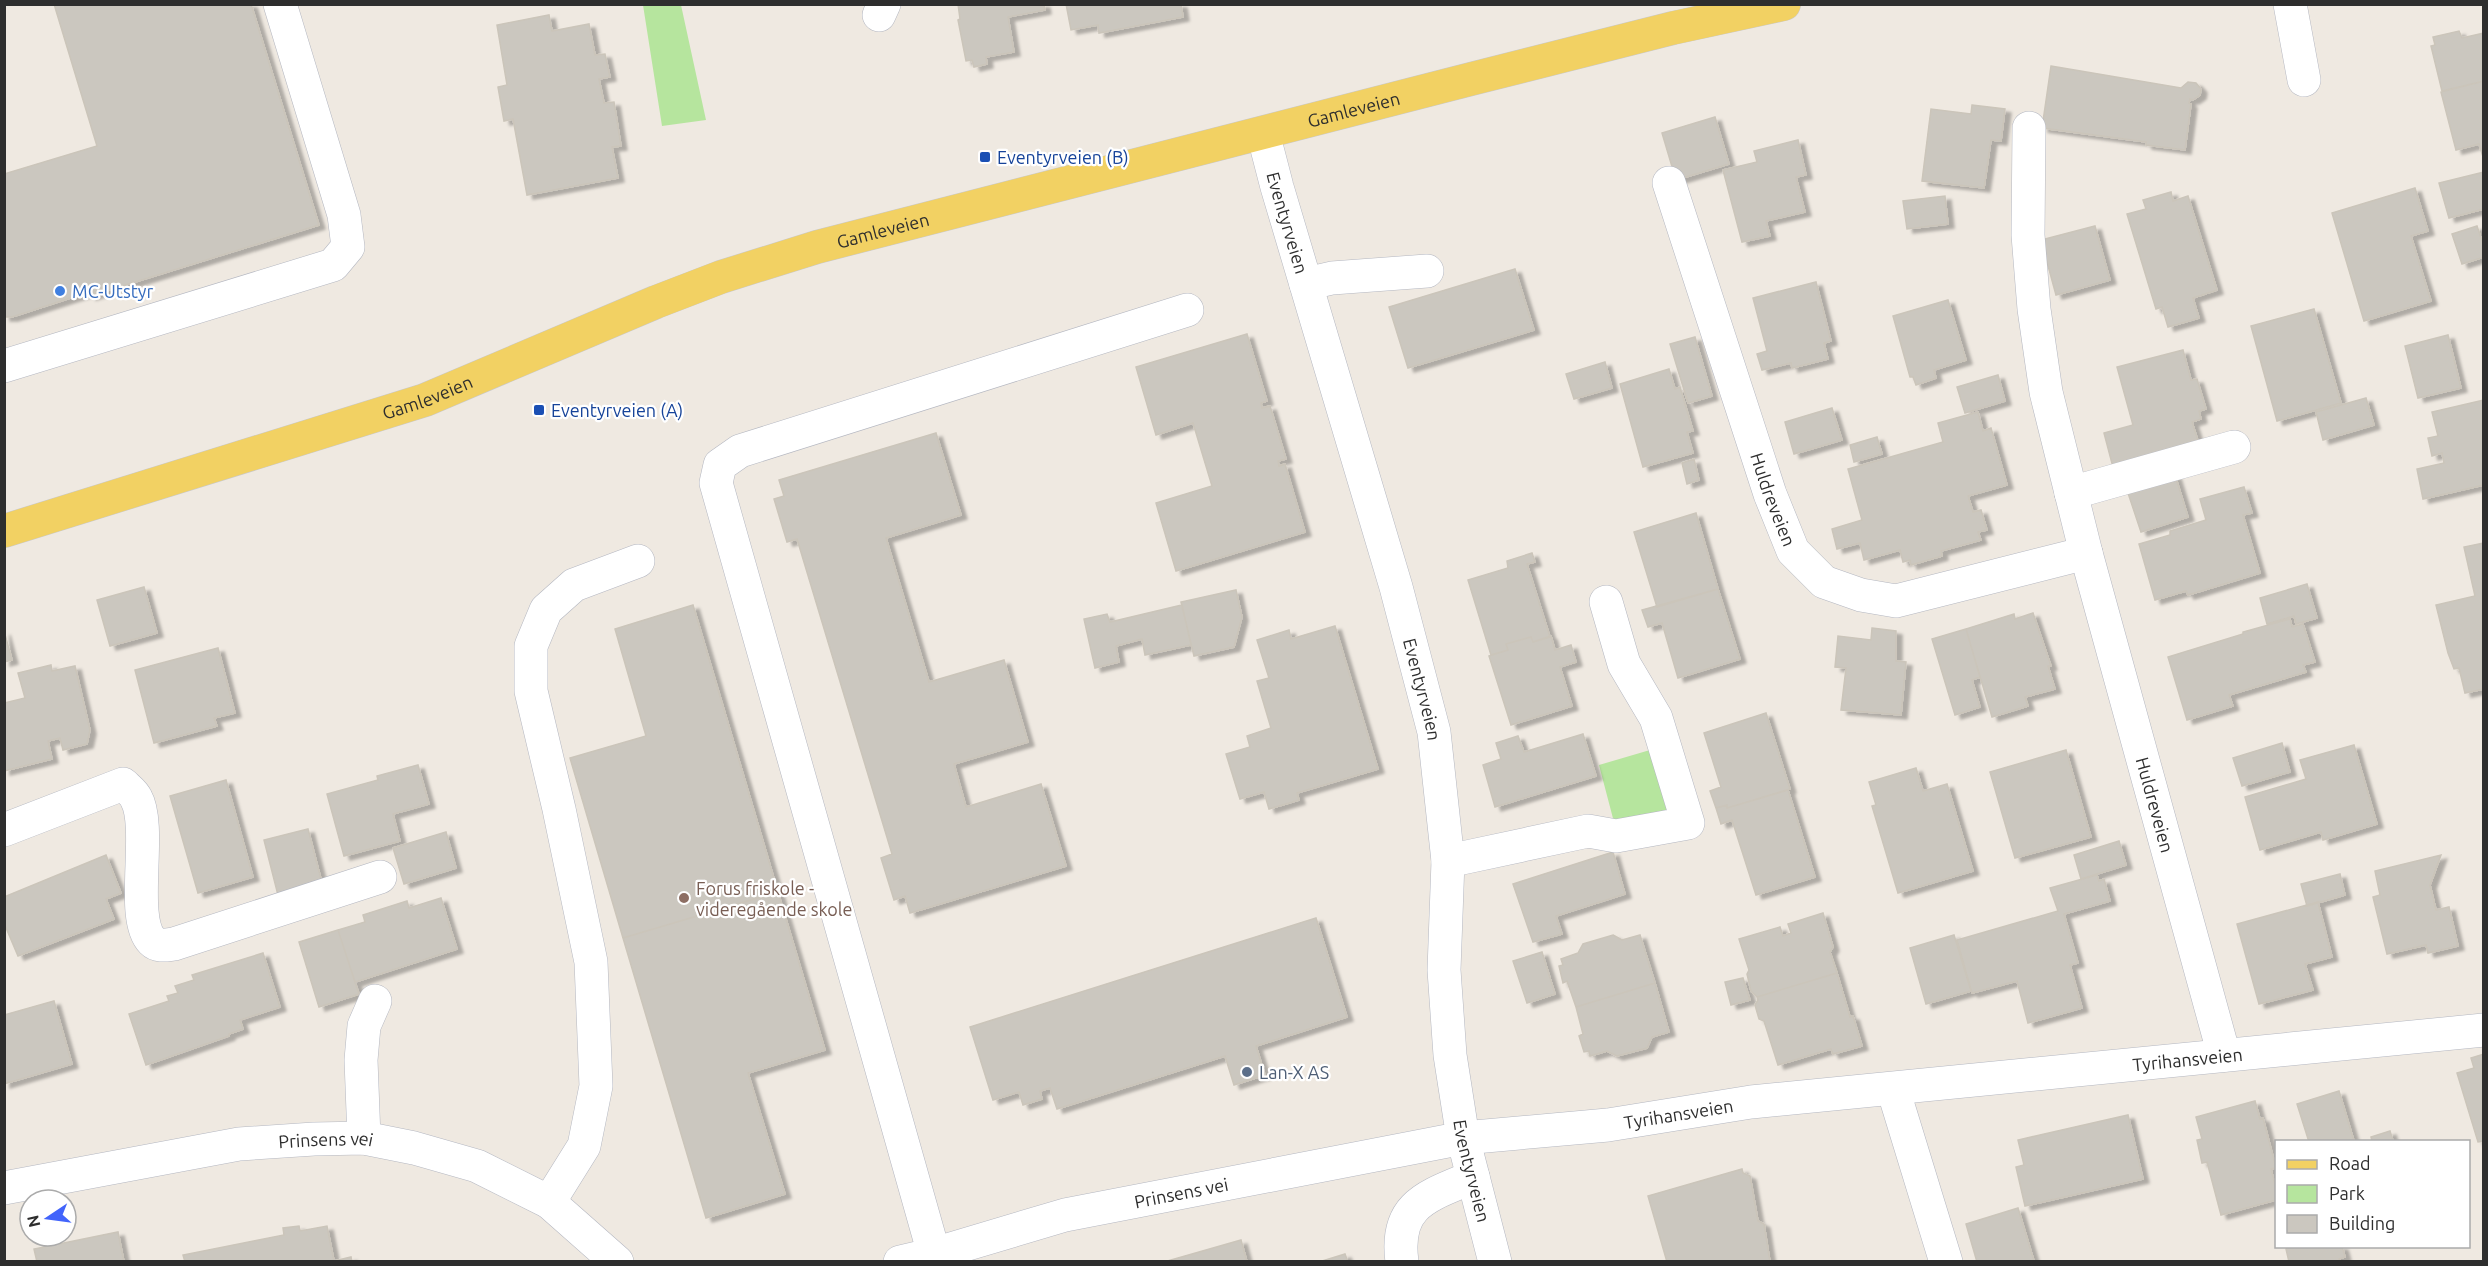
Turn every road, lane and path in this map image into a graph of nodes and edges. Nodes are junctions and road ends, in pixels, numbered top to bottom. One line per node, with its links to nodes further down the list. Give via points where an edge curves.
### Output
1 (280, 4): 11 (street, via 344,215 348,247 333,265)
2 (1784, 4): 6 (main road, Gamleveien, via 1662,31)
3 (2290, 4): 4 (street)
4 (2304, 80)
5 (2029, 128): 13 (street, Huldreveien, via 2028,235 2034,309 2046,392)
6 (1263, 133): 9 (street, Eventyrveien); 14 (main road, Gamleveien, via 817,247 721,277 426,400)
7 (1670, 183): 15 (street, Huldreveien, via 1770,494 1793,551 1824,582 1861,595 1896,601)
8 (1427, 271): 9 (street, via 1332,278)
9 (1306, 284): 19 (street, Eventyrveien, via 1396,587 1434,732)
10 (1187, 310): 30 (street, via 740,451 720,465 716,483)
11 (4, 366)
12 (2234, 447): 13 (street)
13 (2070, 493): 15 (street, Huldreveien)
14 (4, 531)
15 (2086, 552): 23 (street, Huldreveien)
16 (638, 561): 29 (street, via 574,585 546,610 531,646 531,691 591,962 596,1086 584,1146)
17 (1605, 602): 19 (street, via 1624,664 1656,718 1688,823 1616,836 1588,831)
18 (4, 830): 20 (street, via 123,784 136,797 142,817 144,928 152,941 162,946)
19 (1448, 861): 26 (street, Eventyrveien, via 1444,970 1450,1055)
20 (380, 877)
21 (375, 1001): 25 (street, via 364,1026 361,1060)
22 (2484, 1030): 23 (street, Tyrihansveien)
23 (2224, 1055): 24 (street, Tyrihansveien)
24 (1893, 1089): 26 (street, Tyrihansveien, via 1751,1102 1608,1125); 35 (street)
25 (364, 1138): 28 (street, Prinsens vei, via 239,1144); 29 (street, Prinsens vei, via 477,1166)
26 (1463, 1138): 27 (street, Eventyrveien); 30 (street, Prinsens vei, via 1065,1215)
27 (1473, 1177): 33 (street, via 1428,1196 1407,1215 1399,1241); 34 (street, Eventyrveien)
28 (4, 1188)
29 (549, 1202): 31 (street, Prinsens vei)
30 (934, 1254): 32 (street, Prinsens vei)
31 (617, 1262)
32 (900, 1262)
33 (1402, 1262)
34 (1495, 1262)
35 (1946, 1262)

